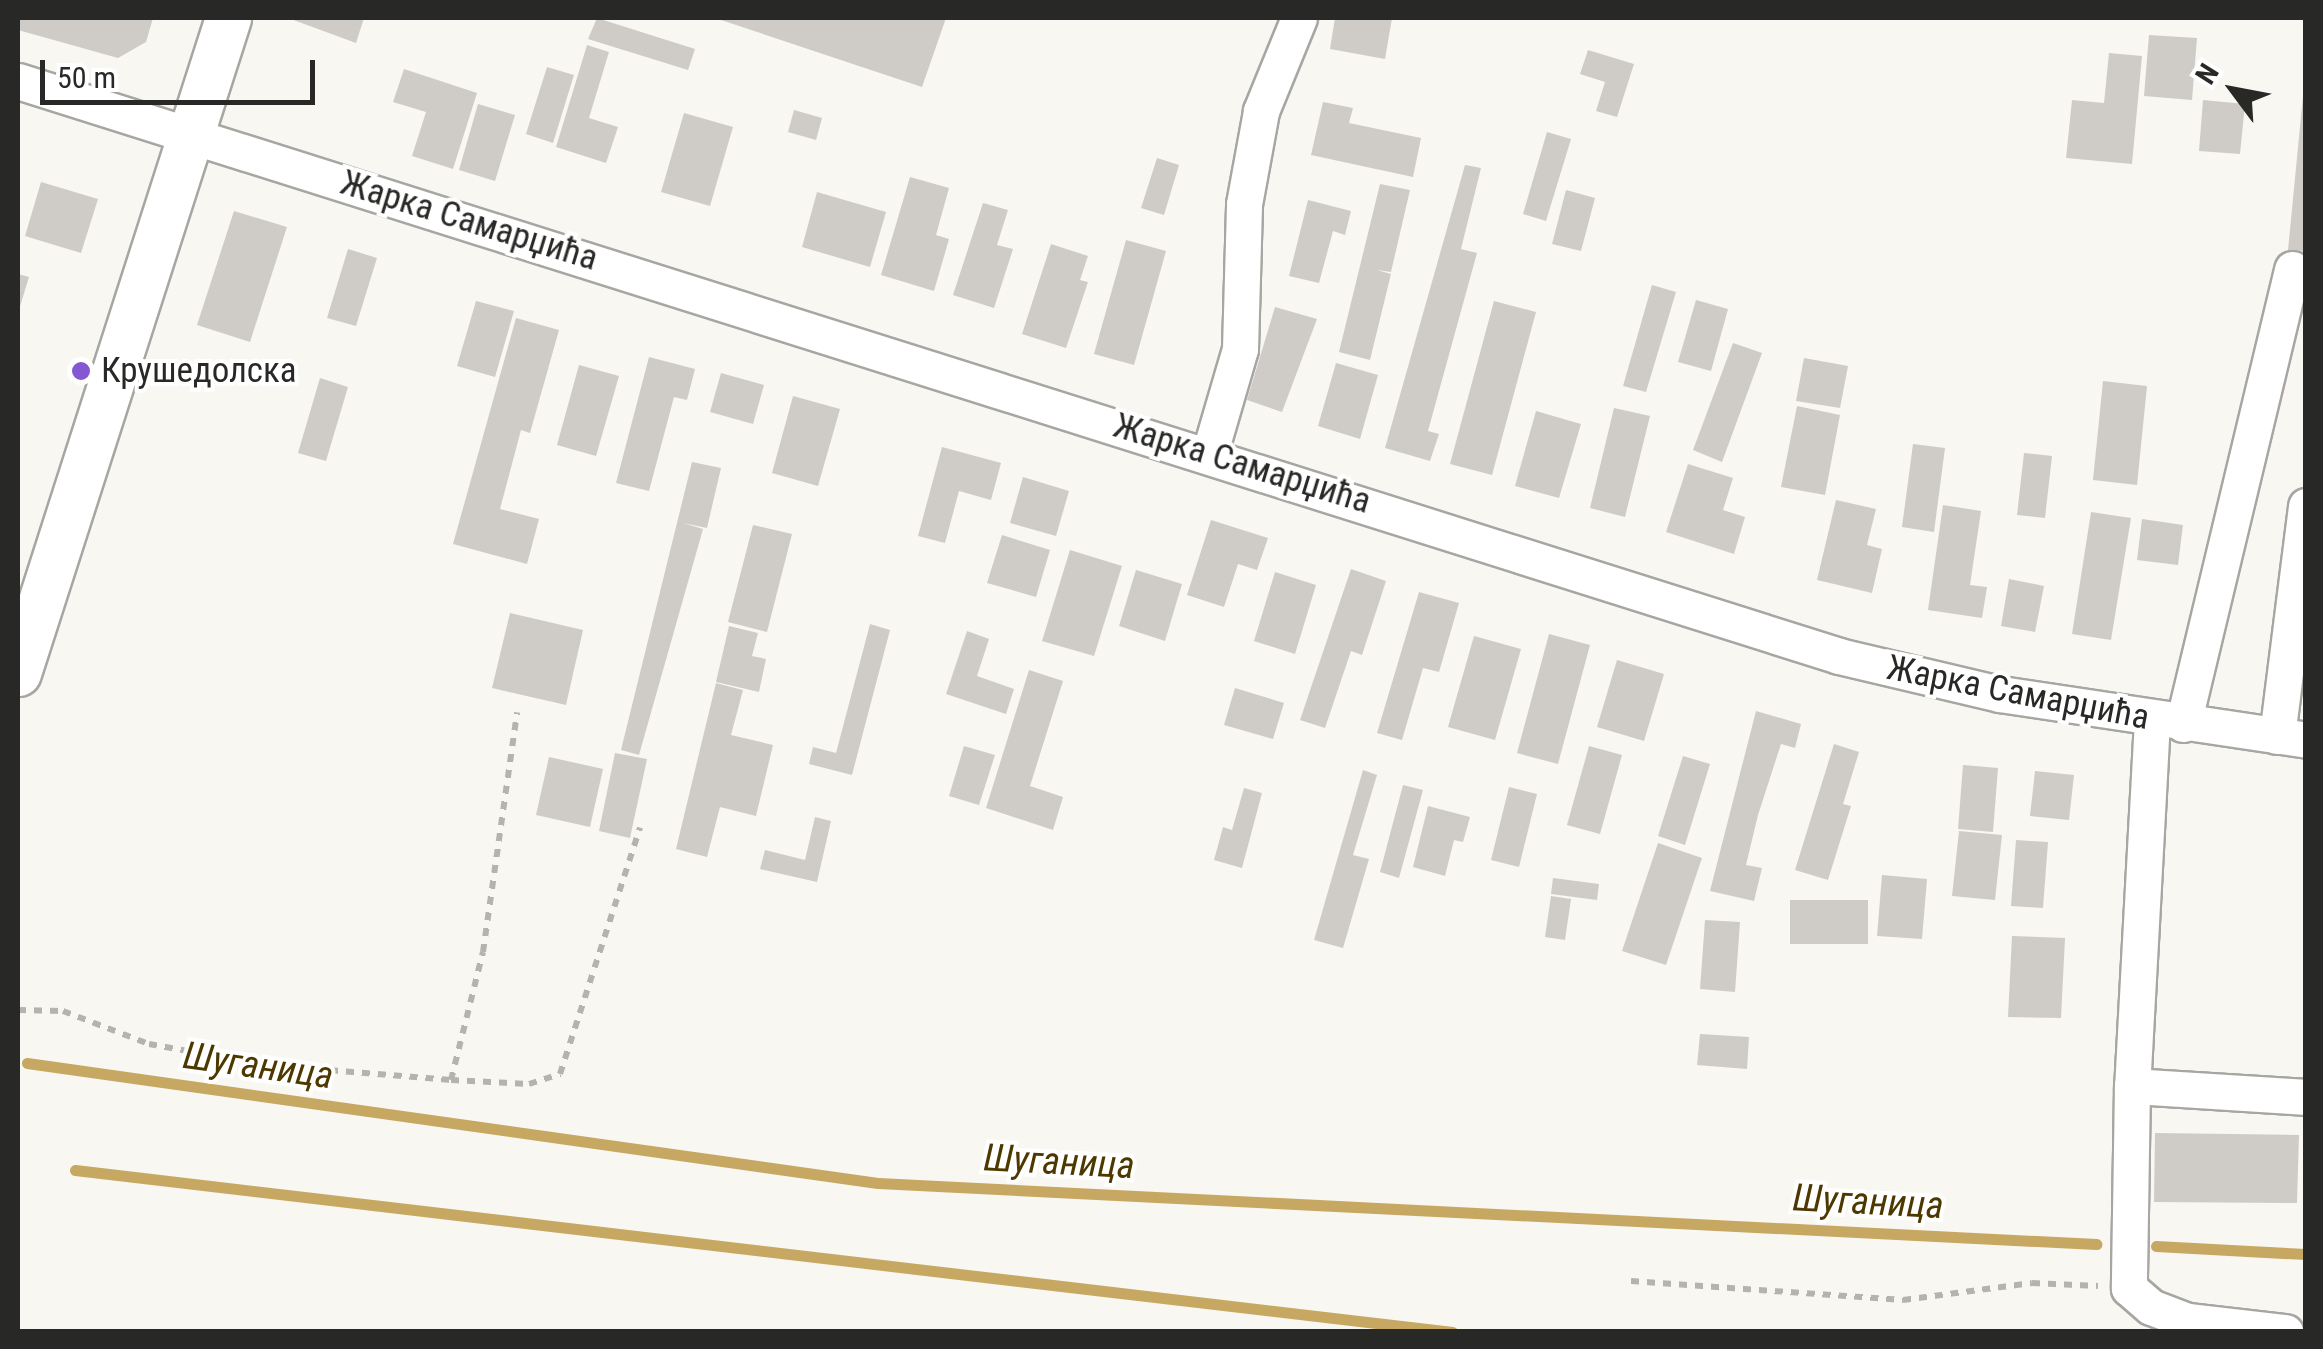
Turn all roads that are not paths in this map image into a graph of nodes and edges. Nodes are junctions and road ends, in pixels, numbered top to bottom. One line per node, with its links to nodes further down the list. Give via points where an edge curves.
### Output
1 (228, 18): 4 (main road)
2 (1299, 18): 6 (street, via 1258,126 1244,204 1240,349)
3 (18, 81): 4 (street)
4 (190, 134): 6 (street, Жарка Самарџића); 8 (main road)
5 (2292, 269): 9 (street)
6 (1210, 454): 9 (street, Жарка Самарџића, via 1839,656)
7 (2306, 506): 10 (street)
8 (18, 673)
9 (2168, 722): 10 (street, Жарка Самарџића); 11 (street)
10 (2291, 738)
11 (2132, 1086): 12 (street); 13 (street, via 2129,1288 2152,1307 2188,1320)
12 (2306, 1096)
13 (2285, 1332)

